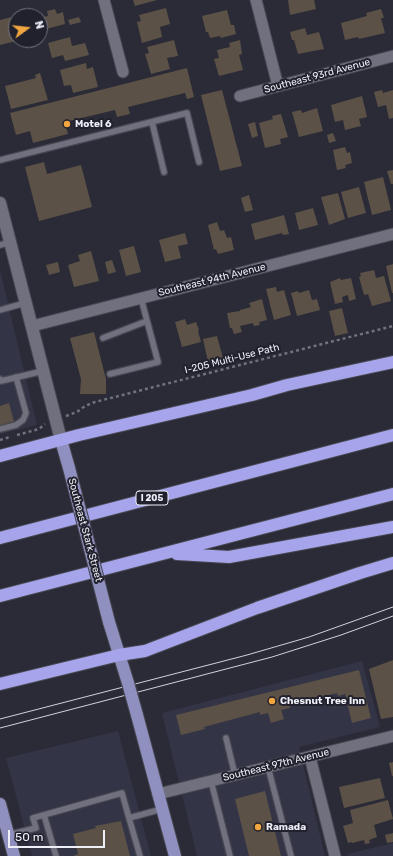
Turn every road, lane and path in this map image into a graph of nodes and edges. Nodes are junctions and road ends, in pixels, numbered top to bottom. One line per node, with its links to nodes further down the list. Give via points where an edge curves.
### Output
1 (104, 0): 4 (street)
2 (256, 0): 5 (street)
3 (393, 56): 5 (street, Southeast 93rd Avenue)
4 (123, 72)
5 (278, 86): 6 (street, Southeast 93rd Avenue)
6 (240, 96)
7 (152, 122): 8 (lane); 9 (lane, via 187,113); 10 (lane)
8 (0, 160)
9 (199, 162)
10 (164, 172)
11 (0, 203): 13 (main road, Southeast Stark Street)
12 (393, 234): 14 (street, Southeast 94th Avenue)
13 (5, 243): 15 (main road, Southeast Stark Street)
14 (141, 298): 17 (lane); 18 (street, Southeast 94th Avenue)
15 (26, 303): 16 (lane); 18 (main road, Southeast Stark Street)
16 (0, 310)
17 (147, 321): 20 (lane); 23 (lane, via 158,362)
18 (32, 326): 22 (main road, Southeast Stark Street)
19 (393, 326): 26 (path, I-205 Multi-Use Path, via 95,402)
20 (102, 338)
21 (393, 362): 31 (highway)
22 (43, 371): 24 (lane); 31 (main road, Southeast Stark Street)
23 (110, 374)
24 (16, 378): 25 (lane); 28 (lane, via 26,413 23,420 16,425)
25 (0, 380)
26 (77, 412)
27 (44, 424): 30 (path, via 40,429)
28 (0, 429)
29 (393, 435): 35 (highway, I 205)
30 (0, 440)
31 (61, 440): 32 (highway); 39 (main road, Southeast Stark Street, bridge)
32 (0, 456)
33 (393, 494): 36 (highway)
34 (393, 528): 36 (highway, via 229,557)
35 (0, 538)
36 (165, 554): 38 (highway)
37 (393, 563): 39 (highway, via 257,608 144,651)
38 (0, 596)
39 (119, 655): 40 (highway); 47 (main road, Southeast Stark Street, bridge)
40 (0, 684)
41 (393, 736): 43 (street, Southeast 97th Avenue)
42 (226, 738): 45 (lane)
43 (310, 757): 44 (street, Southeast 97th Avenue); 59 (street)
44 (268, 767): 45 (street, Southeast 97th Avenue); 58 (lane)
45 (235, 775): 46 (street, Southeast 97th Avenue)
46 (211, 781): 47 (street, Southeast 97th Avenue); 57 (lane)
47 (158, 794): 49 (main road, Southeast Stark Street)
48 (0, 804): 52 (main road)
49 (162, 809): 51 (lane); 56 (main road, Southeast Stark Street)
50 (44, 815): 51 (lane, via 122,793); 52 (lane, via 33,818 36,828); 54 (lane)
51 (129, 818): 55 (lane)
52 (8, 838): 53 (main road)
53 (14, 856)
54 (56, 856)
55 (140, 856)
56 (174, 856)
57 (230, 856)
58 (291, 856)
59 (335, 856)

